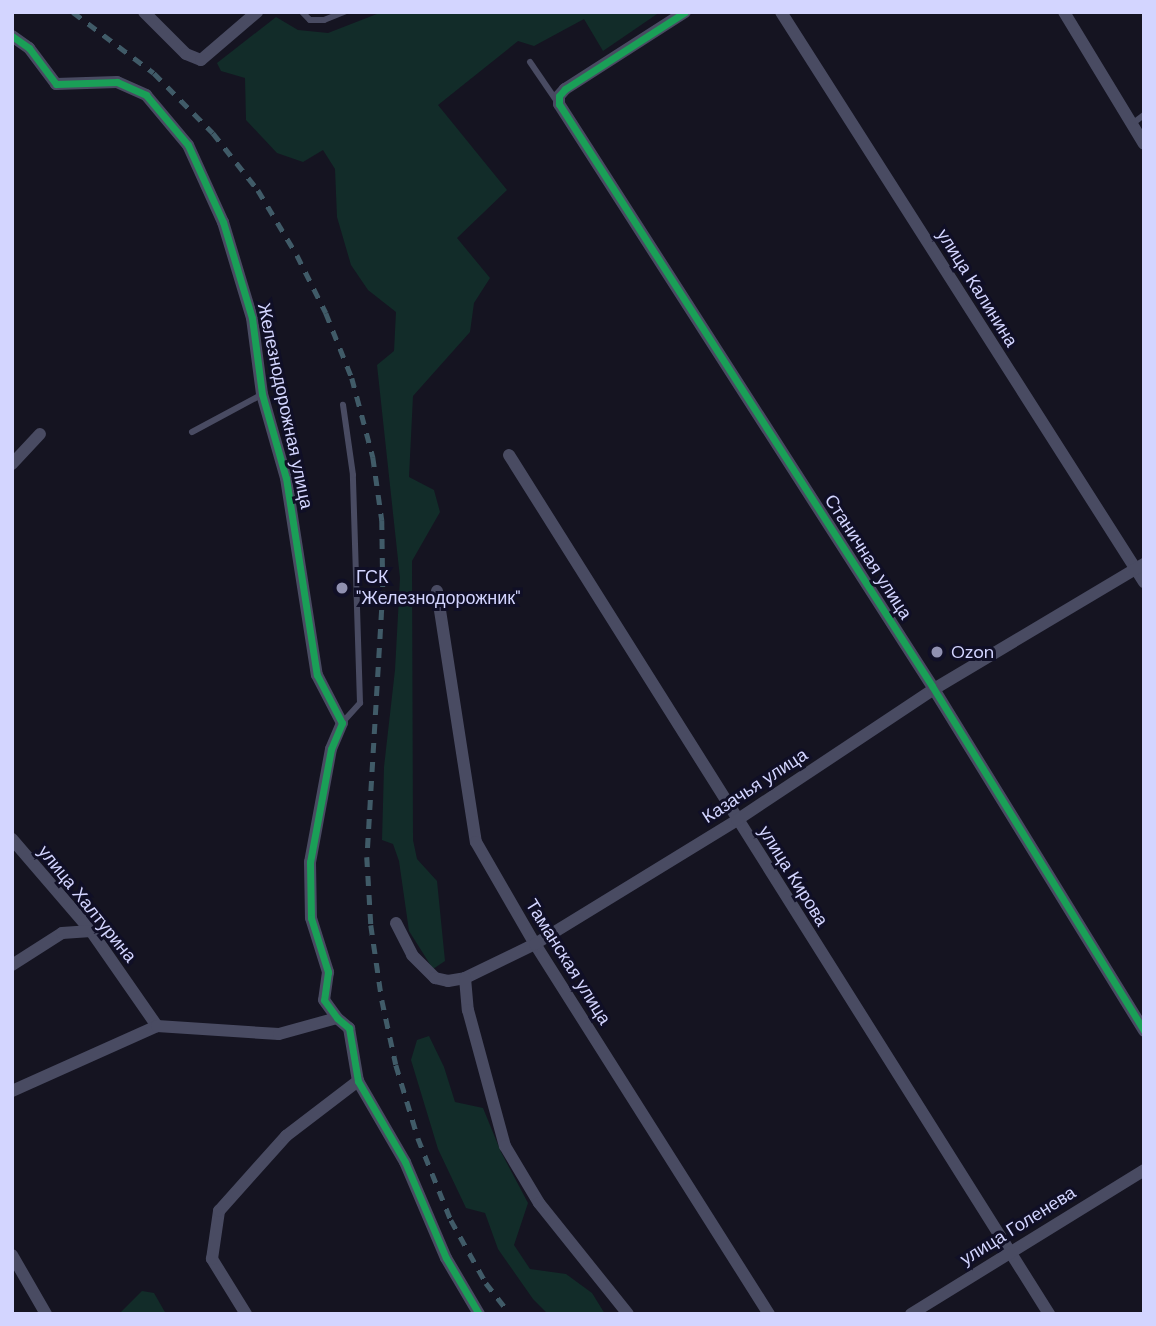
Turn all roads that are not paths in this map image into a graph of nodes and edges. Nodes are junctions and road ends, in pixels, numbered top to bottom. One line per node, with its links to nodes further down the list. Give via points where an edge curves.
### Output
1 (144, 12): 2 (street, via 186,54 201,60)
2 (257, 12)
3 (303, 12): 4 (lane, via 317,20)
4 (344, 12)
5 (685, 12): 10 (street, via 565,89)
6 (781, 12): 20 (street, улица Калинина)
7 (1063, 12): 12 (street)
8 (12, 36): 14 (street, Железнодорожная улица, via 29,48 56,84 117,82 146,95 188,145 223,222 252,318)
9 (530, 62): 10 (lane)
10 (559, 104): 23 (street, Станичная улица)
11 (1144, 115): 12 (lane)
12 (1132, 124): 13 (street)
13 (1144, 144)
14 (262, 394): 16 (lane); 24 (street, Железнодорожная улица, via 286,478 317,675)
15 (343, 405): 24 (lane, via 353,475 360,704)
16 (192, 432)
17 (40, 434): 19 (street)
18 (509, 455): 25 (street, улица Кирова)
19 (12, 464)
20 (1140, 567): 21 (street, улица Калинина); 23 (street, Казачья улица)
21 (1144, 582)
22 (436, 591): 29 (street, Таманская улица, via 476,842)
23 (934, 689): 25 (street, Казачья улица); 36 (street, Станичная улица)
24 (342, 723): 32 (street, via 331,749 310,862 311,918 328,972)
25 (737, 820): 29 (street, Казачья улица); 40 (street, улица Кирова)
26 (12, 839): 28 (street, улица Халтурина)
27 (396, 923): 31 (street, via 412,955 435,978)
28 (91, 931): 30 (street, via 62,933); 35 (street, улица Халтурина)
29 (535, 944): 31 (street, Казачья улица); 46 (street, Таманская улица)
30 (12, 965)
31 (465, 978): 45 (street, via 468,1010 505,1146 539,1203)
32 (324, 1000): 33 (street); 34 (street)
33 (337, 1018): 34 (street); 37 (street, via 349,1028)
34 (314, 1024): 35 (street, via 279,1034)
35 (157, 1026): 38 (street)
36 (1144, 1031)
37 (358, 1082): 43 (street, via 286,1136 219,1211 212,1259); 44 (street, via 405,1162 446,1258)
38 (12, 1091)
39 (1144, 1170): 40 (street, улица Голенева)
40 (1009, 1252): 47 (street, улица Голенева); 48 (street, улица Кирова)
41 (12, 1255): 42 (street)
42 (46, 1314)
43 (246, 1314)
44 (479, 1314)
45 (628, 1314)
46 (769, 1314)
47 (911, 1314)
48 (1049, 1314)

